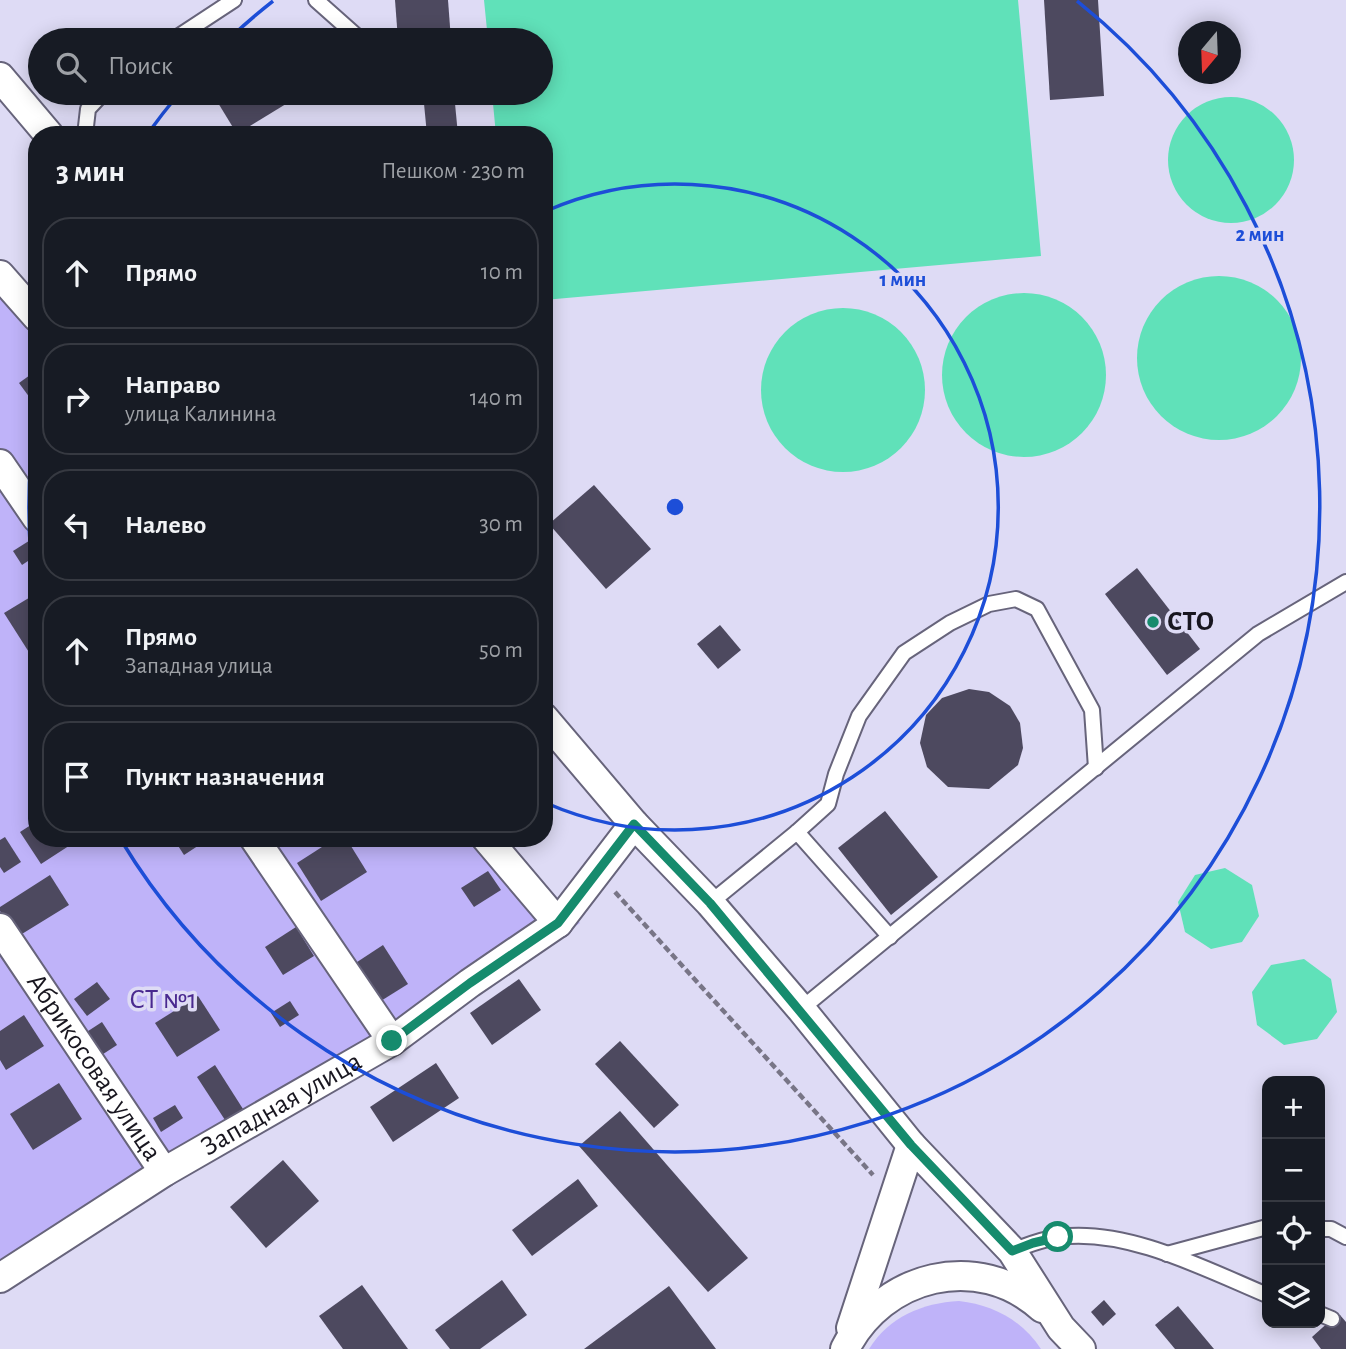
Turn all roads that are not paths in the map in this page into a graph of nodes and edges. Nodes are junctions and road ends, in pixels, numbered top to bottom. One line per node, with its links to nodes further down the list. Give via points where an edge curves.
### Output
1 (234, 0): 3 (lane)
2 (316, 0): 4 (lane)
3 (191, 28)
4 (348, 28)
5 (0, 77): 7 (street)
6 (92, 105): 8 (lane)
7 (41, 126)
8 (86, 126)
9 (0, 275): 10 (street)
10 (28, 307)
11 (0, 464): 12 (street)
12 (28, 505)
13 (1346, 582): 15 (lane, via 1258,634)
14 (553, 729): 16 (street)
15 (1096, 768): 17 (lane, via 1091,710 1037,609 1016,599 989,604 904,653 859,716 828,804); 23 (lane)
16 (634, 824): 20 (street); 21 (street, Западная улица)
17 (797, 832): 20 (lane); 23 (lane)
18 (260, 847): 25 (street)
19 (493, 847): 21 (street)
20 (710, 903): 24 (street)
21 (558, 923): 25 (street, Западная улица)
22 (0, 928): 27 (street, Абрикосовая улица)
23 (890, 937): 24 (lane)
24 (801, 1009): 26 (street)
25 (392, 1041): 27 (street, Западная улица)
26 (911, 1145): 31 (street); 36 (street)
27 (164, 1172): 33 (street, Западная улица)
28 (1262, 1228): 32 (lane)
29 (1325, 1229): 30 (lane)
30 (1346, 1237)
31 (1012, 1251): 32 (lane, via 1058,1237 1087,1236); 35 (street)
32 (1167, 1254): 34 (lane)
33 (0, 1278)
34 (1262, 1292)
35 (1067, 1339): 36 (street, via 1037,1303 1008,1286 975,1277 941,1277 908,1286 888,1298 863,1320); 37 (street)
36 (845, 1349)
37 (1081, 1349)

